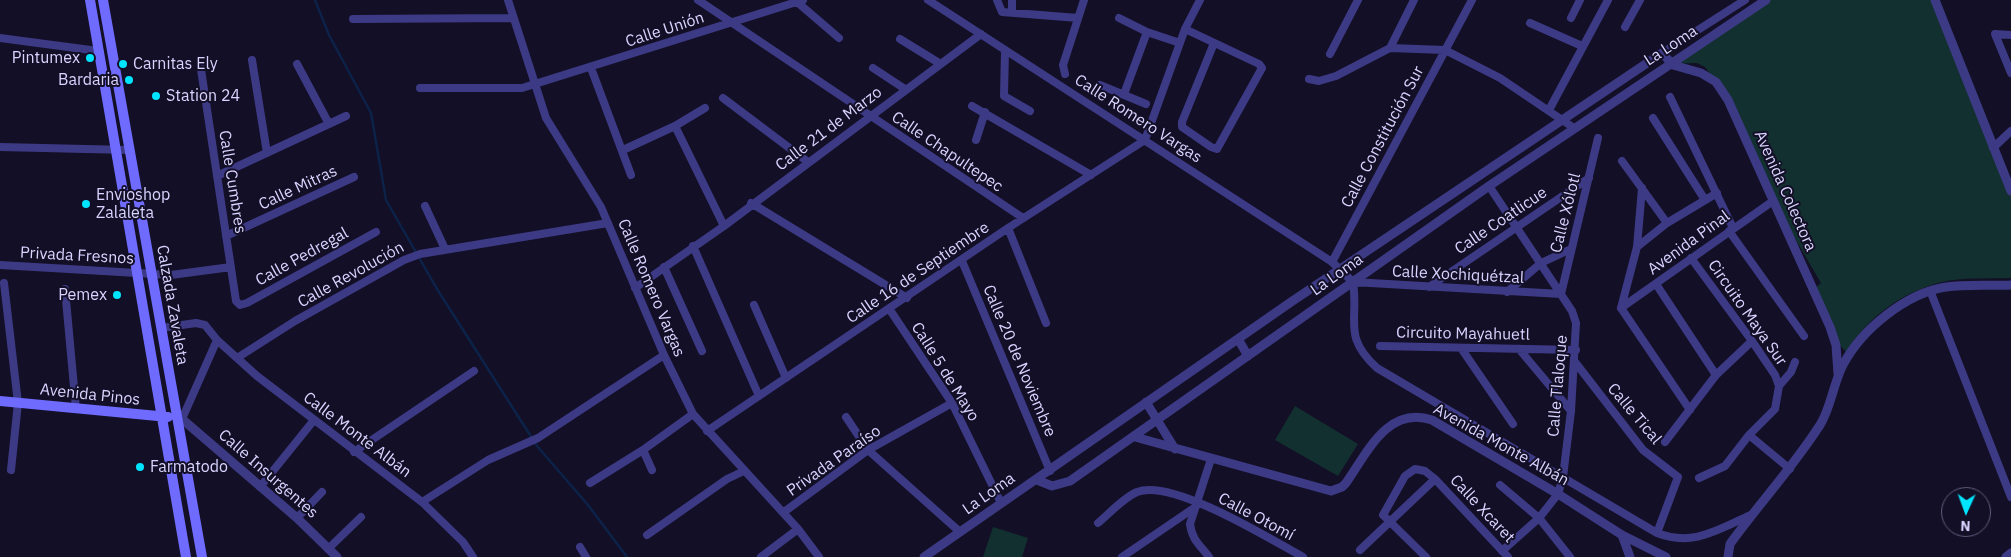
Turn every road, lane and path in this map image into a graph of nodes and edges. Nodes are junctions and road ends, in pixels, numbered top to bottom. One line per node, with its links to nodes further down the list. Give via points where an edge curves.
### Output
1 (90, 0): 43 (main road, Calzada Zavaleta)
2 (103, 0): 83 (main road, Calzada Zavaleta)
3 (508, 0): 22 (street, Calle Romero Vargas)
4 (698, 0): 27 (street, Calle Chapultepec)
5 (928, 0): 32 (street, Calle Romero Vargas)
6 (997, 0): 21 (street, via 1000,10)
7 (1012, 0): 21 (street)
8 (1084, 0): 23 (street)
9 (1200, 0): 30 (street)
10 (1358, 0): 45 (street)
11 (1414, 0): 40 (street)
12 (1472, 0): 42 (street, Calle Constitución Sur)
13 (1580, 0): 25 (street)
14 (1608, 0): 39 (street)
15 (1640, 0): 29 (street)
16 (1745, 0): 20 (street); 44 (street)
17 (1766, 0): 20 (street, La Loma)
18 (1935, 0): 81 (street)
19 (800, 1): 27 (street, Calle Unión); 35 (street)
20 (1750, 10): 50 (street, La Loma)
21 (1012, 12): 23 (street)
22 (513, 18): 26 (street); 56 (street, Calle Romero Vargas)
23 (1078, 18): 54 (street, via 1063,65)
24 (1119, 18): 31 (street)
25 (1571, 18)
26 (353, 19)
27 (734, 22): 51 (street, Calle Unión); 70 (street, Calle Chapultepec)
28 (1530, 23): 39 (street)
29 (1625, 27)
30 (1185, 29): 37 (street); 38 (street)
31 (1147, 32): 37 (street); 60 (street)
32 (981, 34): 41 (street, Calle Romero Vargas); 48 (street, Calle 21 de Marzo)
33 (2011, 35): 53 (street, via 1995,34)
34 (0, 38): 43 (street)
35 (839, 38)
36 (900, 39): 48 (street)
37 (1180, 43): 79 (street)
38 (1214, 43): 38 (street, via 1182,127 1217,149 1262,68)
39 (1582, 46): 66 (street)
40 (1390, 48): 42 (street); 55 (street, via 1336,76 1319,81)
41 (1005, 50): 67 (street, via 1004,96); 79 (street, Calle Romero Vargas)
42 (1445, 50): 66 (street, via 1500,78); 116 (street, Calle Constitución Sur)
43 (98, 51): 82 (main road, Calzada Zavaleta)
44 (1662, 53): 50 (street); 72 (street)
45 (1330, 54)
46 (252, 60): 85 (street)
47 (200, 63): 90 (street, Calle Cumbres)
48 (939, 63): 59 (street, Calle 21 de Marzo)
49 (297, 64): 73 (street)
50 (1672, 64): 75 (street, La Loma); 98 (street, Avenida Colectora, via 1701,73 1716,82 1728,100)
51 (591, 68): 56 (street, Calle Unión); 84 (street)
52 (873, 68): 59 (street)
53 (2011, 73)
54 (1065, 74)
55 (1310, 79)
56 (534, 84): 58 (street, Calle Unión, via 515,89); 102 (street, Calle Romero Vargas, via 546,118)
57 (1100, 85): 60 (street)
58 (420, 88)
59 (905, 89): 70 (street, Calle 21 de Marzo)
60 (1124, 94): 63 (street)
61 (1670, 97): 96 (street)
62 (723, 98): 87 (street)
63 (1146, 104)
64 (972, 106): 68 (street)
65 (705, 108): 74 (street)
66 (1549, 110): 72 (street)
67 (1030, 111)
68 (986, 112): 78 (street); 89 (street)
69 (346, 116): 73 (street)
70 (869, 116): 87 (street, Calle 21 de Marzo); 101 (street, Calle Chapultepec)
71 (1653, 118): 97 (street)
72 (1563, 120): 75 (street); 121 (street)
73 (329, 124): 85 (street)
74 (675, 126): 84 (street); 104 (street)
75 (1574, 128): 93 (street, La Loma)
76 (2011, 132): 81 (street)
77 (1598, 138): 92 (street, Calle Xólotl)
78 (976, 140)
79 (1145, 140): 89 (street, Calle 16 de Septiembre); 116 (street, Calle Romero Vargas)
80 (0, 146): 82 (street)
81 (1993, 148): 95 (street)
82 (115, 150): 83 (street); 122 (main road, Calzada Zavaleta)
83 (129, 150): 123 (main road, Calzada Zavaleta)
84 (623, 150): 88 (street)
85 (267, 153): 90 (street)
86 (1622, 161): 94 (street)
87 (808, 162): 99 (street, Calle 21 de Marzo)
88 (631, 175)
89 (1091, 175): 101 (street, Calle 16 de Septiembre)
90 (217, 176): 109 (street, Calle Cumbres)
91 (354, 178): 109 (street, Calle Mitras)
92 (1589, 178): 105 (street, Calle Coatlicue); 113 (street, Calle Xólotl)
93 (1489, 186): 105 (street, Calle Tlaloque); 124 (street, La Loma)
94 (1642, 188): 103 (street); 111 (street)
95 (2011, 191)
96 (1717, 193): 97 (street); 107 (street)
97 (1705, 200): 103 (street)
98 (1773, 201): 107 (street, Avenida Pinal); 156 (street, Avenida Colectora, via 1830,327 1836,345)
99 (752, 203): 104 (street, Calle 21 de Marzo); 134 (street)
100 (425, 206): 112 (street)
101 (1023, 218): 106 (street, Calle 16 de Septiembre)
102 (608, 223): 112 (street, Calle Revolución); 129 (street, Calle Romero Vargas)
103 (1667, 223): 111 (street)
104 (724, 226): 110 (street, Calle 21 de Marzo)
105 (1516, 227): 117 (street, Calle Tlaloque); 128 (street, Calle Coatlicue)
106 (1008, 228): 115 (street, Calle 16 de Septiembre); 139 (street)
107 (1731, 230): 114 (street, Avenida Pinal); 141 (street)
108 (376, 232): 135 (street, Calle Pedregal)
109 (226, 236): 119 (street, Calle Cumbres)
110 (693, 246): 120 (street, Calle 21 de Marzo); 160 (street)
111 (1637, 247): 137 (street)
112 (445, 249): 152 (street, Calle Revolución, via 404,260 295,321)
113 (1570, 249): 117 (street); 133 (street, Calle Xólotl)
114 (1691, 258): 126 (street, Avenida Pinal); 144 (street, Circuito Maya Sur)
115 (962, 261): 134 (street, Calle 16 de Septiembre); 188 (street, Calle 20 de Noviembre)
116 (1332, 262): 121 (street)
117 (1541, 263): 131 (street); 133 (street, Calle Tlaloque)
118 (0, 265): 122 (street, Privada Fresnos)
119 (231, 267): 123 (street, Privada Fresnos); 135 (street, Calle Cumbres, via 236,301)
120 (664, 267): 129 (street, Calle 21 de Marzo); 149 (street)
121 (1340, 270): 124 (street); 142 (street)
122 (138, 274): 123 (street, Privada Fresnos); 169 (main road, Calzada Zavaleta)
123 (152, 275): 140 (main road, Calzada Zavaleta)
124 (1353, 282): 128 (street, Calle Xochiquétzal); 151 (street, La Loma); 189 (street, via 1352,321 1355,338 1364,356 1377,368)
125 (4, 283): 163 (street)
126 (1656, 284): 137 (street, Avenida Pinal); 157 (street)
127 (2011, 285): 132 (street, via 1945,288)
128 (1429, 287): 131 (street, Calle Xochiquétzal)
129 (635, 288): 150 (street, Calle Romero Vargas)
130 (65, 290): 165 (street)
131 (1507, 292): 133 (street, Calle Xochiquétzal)
132 (1931, 293): 156 (street, via 1894,310 1862,335); 198 (street)
133 (1561, 294): 148 (street, Calle Tlaloque, via 1576,323)
134 (907, 298): 138 (street, Calle 16 de Septiembre)
135 (240, 305)
136 (754, 305): 158 (street)
137 (1621, 308): 166 (street)
138 (890, 310): 158 (street, Calle 16 de Septiembre); 164 (street, Calle 5 de Mayo)
139 (1046, 323)
140 (161, 328): 143 (street, Calle Monte Albán, via 201,323); 171 (main road, Calzada Zavaleta)
141 (1804, 336)
142 (1238, 338): 151 (street); 162 (street)
143 (217, 340): 152 (street, Calle Monte Albán); 171 (street)
144 (1752, 341): 157 (street); 159 (street, Circuito Maya Sur)
145 (1380, 346): 146 (street, Circuito Mayahuetl)
146 (1461, 348): 147 (street, Circuito Mayahuetl); 174 (street)
147 (1519, 349): 148 (street, Circuito Mayahuetl); 167 (street)
148 (1576, 350): 153 (street, Calle Tlaloque)
149 (702, 351)
150 (664, 355): 168 (street, Calle Romero Vargas); 199 (street, via 538,438 488,460)
151 (1248, 356): 173 (street, La Loma)
152 (237, 358): 172 (street, Calle Monte Albán)
153 (1575, 362): 167 (street, Calle Tlaloque); 211 (street, Calle Tical, via 1642,450 1678,477)
154 (1795, 362): 159 (street)
155 (474, 371): 182 (street)
156 (1838, 374): 184 (street, via 1821,423)
157 (1716, 375): 166 (street)
158 (786, 378): 160 (street, Calle 16 de Septiembre)
159 (1779, 386): 176 (street, Circuito Maya Sur, via 1775,409)
160 (759, 396): 175 (street, Calle 16 de Septiembre)
161 (0, 401): 163 (main road, Avenida Pinos)
162 (1146, 402): 173 (street); 188 (street)
163 (18, 403): 165 (main road, Avenida Pinos); 185 (street)
164 (952, 403): 181 (street, Privada Paraíso); 200 (street, Calle 5 de Mayo)
165 (76, 409): 169 (main road, Avenida Pinos)
166 (1690, 410): 178 (street)
167 (1571, 411): 189 (street, Calle Tlaloque)
168 (693, 414): 175 (street, Calle Romero Vargas); 180 (street)
169 (162, 417): 171 (main road, Avenida Pinos); 220 (main road, Calzada Zavaleta)
170 (846, 417): 181 (street)
171 (179, 419): 195 (street, Calle Insurgentes); 221 (main road, Calzada Zavaleta)
172 (314, 420): 182 (street, Calle Monte Albán); 195 (street)
173 (1159, 420): 177 (street, La Loma); 179 (street)
174 (1513, 424)
175 (707, 431): 187 (street, Calle Romero Vargas)
176 (1749, 435): 184 (street); 190 (street, Circuito Maya Sur, via 1725,466)
177 (1135, 437): 179 (street, Avenida Monte Albán); 191 (street, La Loma, via 1070,482 1052,486)
178 (1665, 442)
179 (1175, 449): 183 (street, Avenida Monte Albán)
180 (643, 450): 186 (street); 193 (street)
181 (868, 450): 202 (street, Privada Paraíso); 210 (street)
182 (354, 452): 199 (street, Calle Monte Albán)
183 (1211, 458): 197 (street, Avenida Monte Albán, via 1331,491 1346,483 1384,428 1403,418 1422,417); 201 (street)
184 (1790, 468): 203 (street)
185 (11, 470)
186 (652, 470)
187 (744, 471): 202 (street, Calle Romero Vargas); 212 (street)
188 (1050, 471): 191 (street)
189 (1563, 478): 197 (street, Calle Tlaloque); 211 (street)
190 (1699, 478)
191 (1037, 480): 200 (street, La Loma)
192 (1435, 480): 207 (street); 207 (street, via 1422,470 1415,469 1409,473 1383,515); 217 (street, Calle Xcaret)
193 (590, 482)
194 (1500, 485): 206 (street)
195 (260, 487): 205 (street, Calle Insurgentes)
196 (322, 492): 205 (street)
197 (1558, 494): 206 (street); 213 (street, Avenida Monte Albán)
198 (2011, 496)
199 (422, 502): 223 (street, Calle Monte Albán, via 463,542)
200 (1001, 503): 210 (street, La Loma)
201 (1196, 504): 208 (street, Calle Otomí, via 1158,491 1138,492); 219 (street, via 1190,524 1191,534); 228 (street); 229 (street, Calle Otomí)
202 (784, 512): 209 (street, Calle Romero Vargas)
203 (1751, 515): 211 (street, via 1691,539 1672,539); 235 (street, via 1730,544)
204 (361, 517): 215 (street)
205 (297, 518): 215 (street, Calle Insurgentes)
206 (1539, 518): 217 (street); 232 (street)
207 (1390, 521): 216 (street); 230 (street)
208 (1098, 523)
209 (798, 528): 225 (street); 226 (street, Calle Romero Vargas)
210 (960, 532): 227 (street, La Loma)
211 (1656, 533)
212 (647, 535)
213 (1622, 535): 233 (street); 234 (street, Avenida Monte Albán)
214 (580, 548): 224 (street)
215 (328, 549): 222 (street, Calle Insurgentes)
216 (1360, 550)
217 (1502, 551): 231 (street, Calle Xcaret)
218 (2011, 553): 236 (street)
219 (1205, 555)
220 (186, 557)
221 (202, 557)
222 (337, 557)
223 (473, 557)
224 (586, 557)
225 (761, 557)
226 (819, 557)
227 (924, 557)
228 (1122, 557)
229 (1302, 557)
230 (1426, 557)
231 (1508, 557)
232 (1570, 557)
233 (1630, 557)
234 (1666, 557)
235 (1728, 557)
236 (2006, 557)

